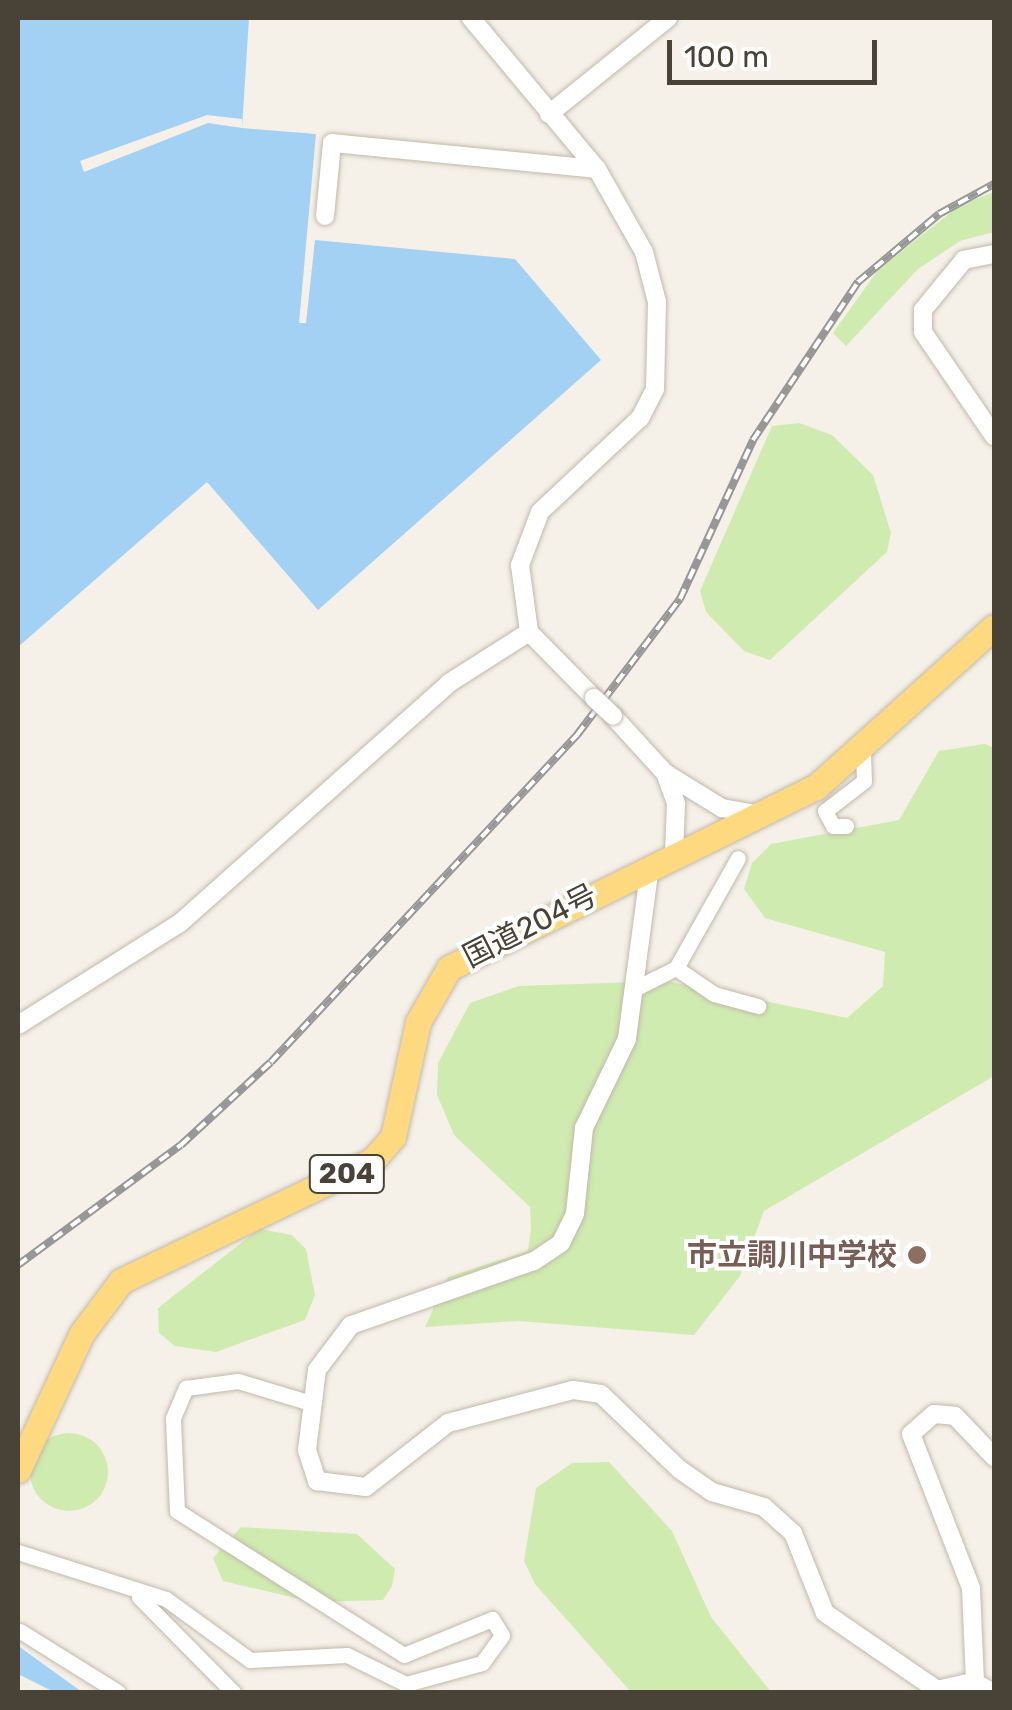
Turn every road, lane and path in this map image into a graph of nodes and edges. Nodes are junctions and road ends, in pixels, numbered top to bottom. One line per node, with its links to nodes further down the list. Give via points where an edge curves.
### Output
1 (470, 18): 3 (street)
2 (668, 18): 3 (street)
3 (549, 114): 4 (street)
4 (597, 169): 5 (street, via 332,143); 9 (street, via 644,252 662,359 640,418 528,534 520,565)
5 (325, 216)
6 (994, 254): 7 (street, via 964,260 940,281 923,332)
7 (994, 436)
8 (994, 627): 10 (highway, 国道204号 / 204)
9 (529, 632): 11 (street, bridge); 20 (street, via 448,683 180,924)
10 (864, 752): 12 (highway, 国道204号 / 204); 13 (street, via 864,781 825,810 832,826)
11 (666, 773): 12 (street, via 722,808); 14 (street, via 676,804)
12 (761, 815): 14 (highway, 国道204号 / 204)
13 (846, 826)
14 (674, 854): 16 (highway, 国道204号 / 204)
15 (738, 858): 17 (street)
16 (650, 866): 18 (street); 23 (highway, 国道204号 / 204, via 449,968 418,1022 406,1106 372,1161 121,1281 82,1334)
17 (676, 968): 18 (street); 19 (street, via 714,994)
18 (636, 988): 21 (street, via 627,1039 584,1128 575,1214 561,1242 534,1261 351,1325 317,1370)
19 (758, 1006)
20 (18, 1024)
21 (311, 1403): 25 (street, via 238,1381 186,1388 173,1418 178,1511 394,1651 413,1654 492,1619 502,1635 497,1650 406,1684 348,1655 234,1655 166,1598); 27 (street, via 307,1450 317,1480 336,1490 366,1487 448,1423 573,1390 601,1394 712,1492 764,1508 794,1534 825,1613 937,1690)
22 (994, 1457): 27 (street, via 955,1416 934,1414 911,1434 918,1469 962,1552)
23 (18, 1470)
24 (18, 1552): 25 (street)
25 (139, 1597): 30 (street)
26 (20, 1631): 29 (street)
27 (976, 1681): 28 (street)
28 (994, 1691)
29 (118, 1692)
30 (233, 1692)

